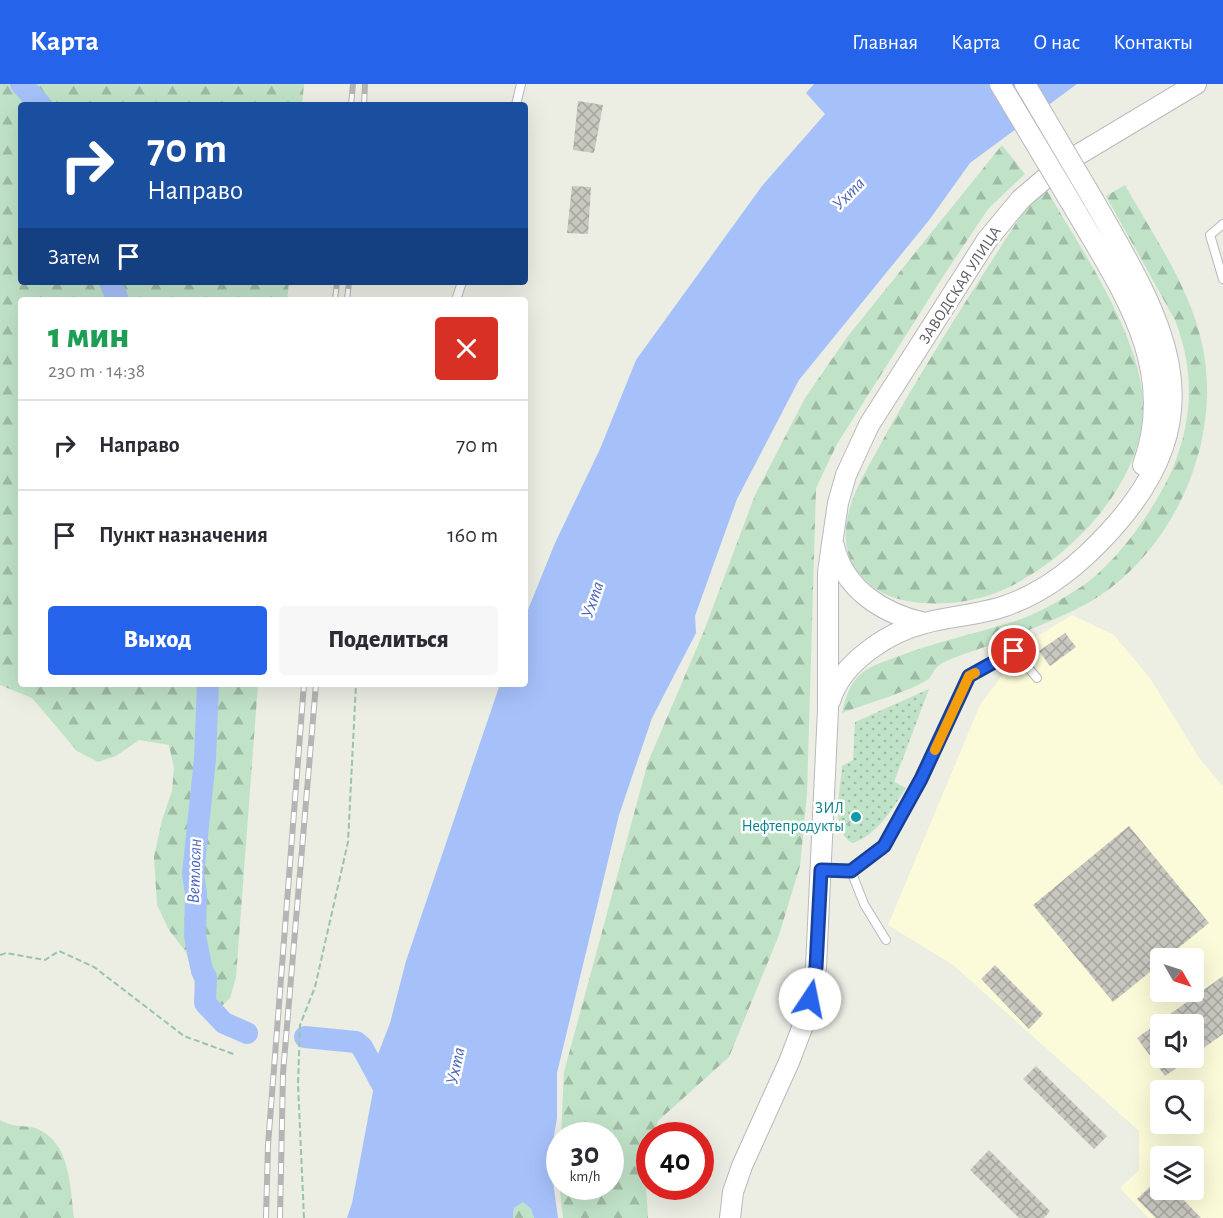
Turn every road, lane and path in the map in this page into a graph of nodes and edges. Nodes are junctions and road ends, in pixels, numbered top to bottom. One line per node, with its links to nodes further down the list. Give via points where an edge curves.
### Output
1 (521, 84): 5 (lane)
2 (1000, 84): 9 (street, bridge, via 1135,318 1148,356 1156,398 1153,429 1141,470 1119,516)
3 (1025, 84): 9 (street, bridge, via 1153,311 1168,353 1173,389 1167,433 1151,474)
4 (1196, 84): 8 (street, ЗАВОДСКАЯ УЛИЦА, via 1061,165 1004,219 869,425 846,475)
5 (517, 102)
6 (1223, 224): 7 (lane, via 1210,236)
7 (1223, 279)
8 (833, 530): 10 (street, via 839,564 856,587 893,613); 13 (street, ЗАВОДСКАЯ УЛИЦА, via 828,572)
9 (1101, 541): 10 (street, via 1069,571 1032,595 979,614)
10 (924, 623): 13 (street, via 887,640 859,660 836,684)
11 (1037, 678): 17 (lane, via 1014,651 969,676 921,779 884,846)
12 (356, 687): 21 (path, via 348,842 315,987 300,1025 298,1084)
13 (828, 709): 16 (street, ЗАВОДСКАЯ УЛИЦА)
14 (852, 820): 15 (path)
15 (840, 831)
16 (821, 870): 17 (lane); 22 (street, ЗАВОДСКАЯ УЛИЦА, via 816,967 807,1015 742,1166)
17 (851, 871): 18 (lane)
18 (885, 940)
19 (0, 955): 20 (path, via 45,960 59,951 94,967 184,1036)
20 (236, 1055)
21 (304, 1218)
22 (730, 1218)

